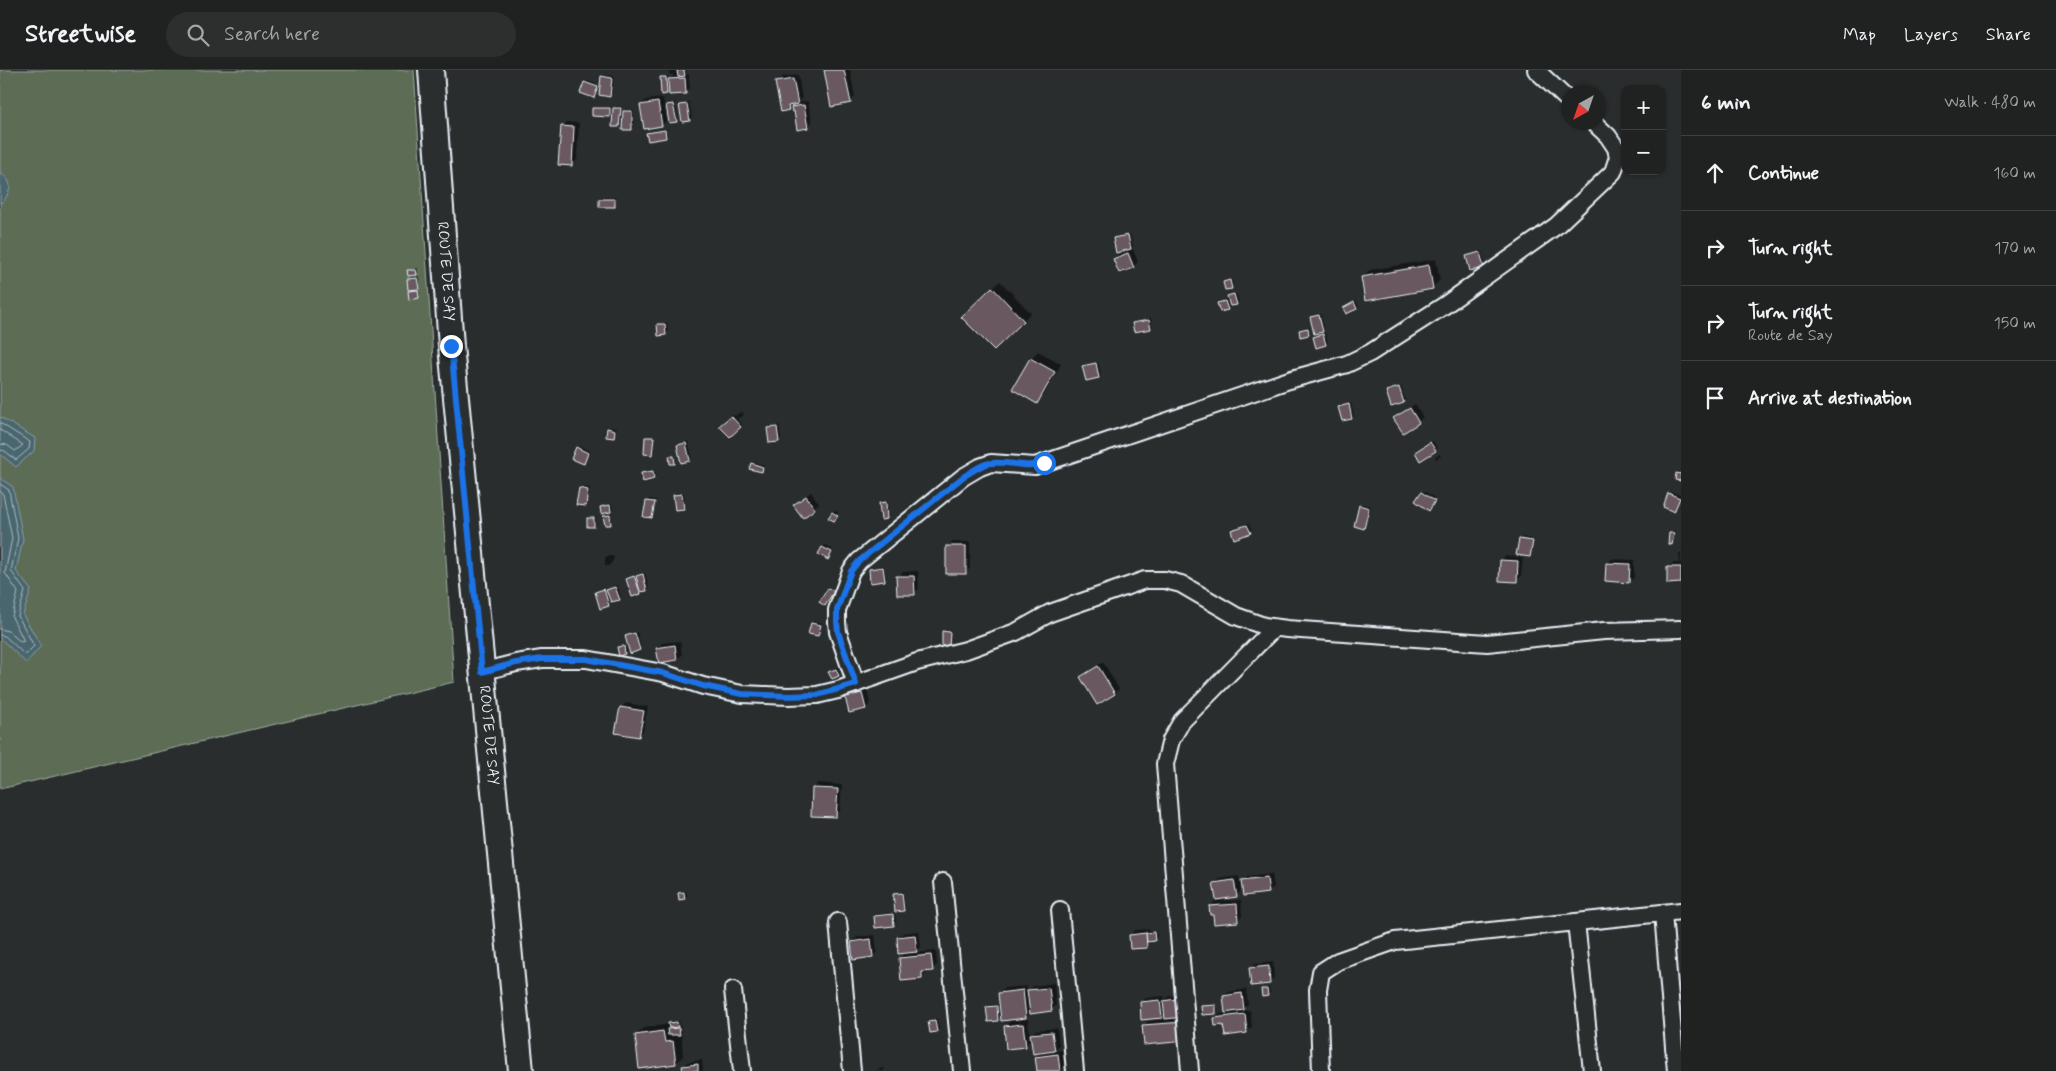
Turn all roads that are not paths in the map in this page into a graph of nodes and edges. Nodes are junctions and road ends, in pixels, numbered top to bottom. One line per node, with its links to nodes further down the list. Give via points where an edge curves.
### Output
1 (431, 70): 7 (main road, ROUTE DE SAY, via 451,346)
2 (1536, 70): 3 (street)
3 (1561, 93)
4 (1602, 130): 8 (street, via 1616,148 1618,157 1613,172 1556,226 1445,305 1370,353 1347,364 1292,379 1035,466 991,462 963,477 859,561 851,571 837,610 837,622)
5 (1274, 628): 6 (street, via 1487,643 1604,631); 8 (street, via 1236,616 1181,584 1146,580 1050,613 1016,632 966,650 917,662); 21 (street, via 1182,721 1171,740 1165,764)
6 (1681, 629)
7 (482, 672): 8 (street, via 542,659 586,659 663,673 742,694 817,695); 16 (main road, ROUTE DE SAY)
8 (856, 684)
9 (943, 882): 19 (street)
10 (1060, 910): 20 (street)
11 (1681, 911): 12 (street)
12 (1663, 913): 14 (street); 24 (street)
13 (838, 922): 18 (street)
14 (1576, 922): 22 (street, via 1395,941 1338,961 1321,972 1318,990); 23 (street)
15 (733, 990): 17 (street)
16 (521, 1071)
17 (742, 1071)
18 (852, 1071)
19 (962, 1071)
20 (1075, 1071)
21 (1190, 1071)
22 (1321, 1071)
23 (1592, 1071)
24 (1676, 1071)

